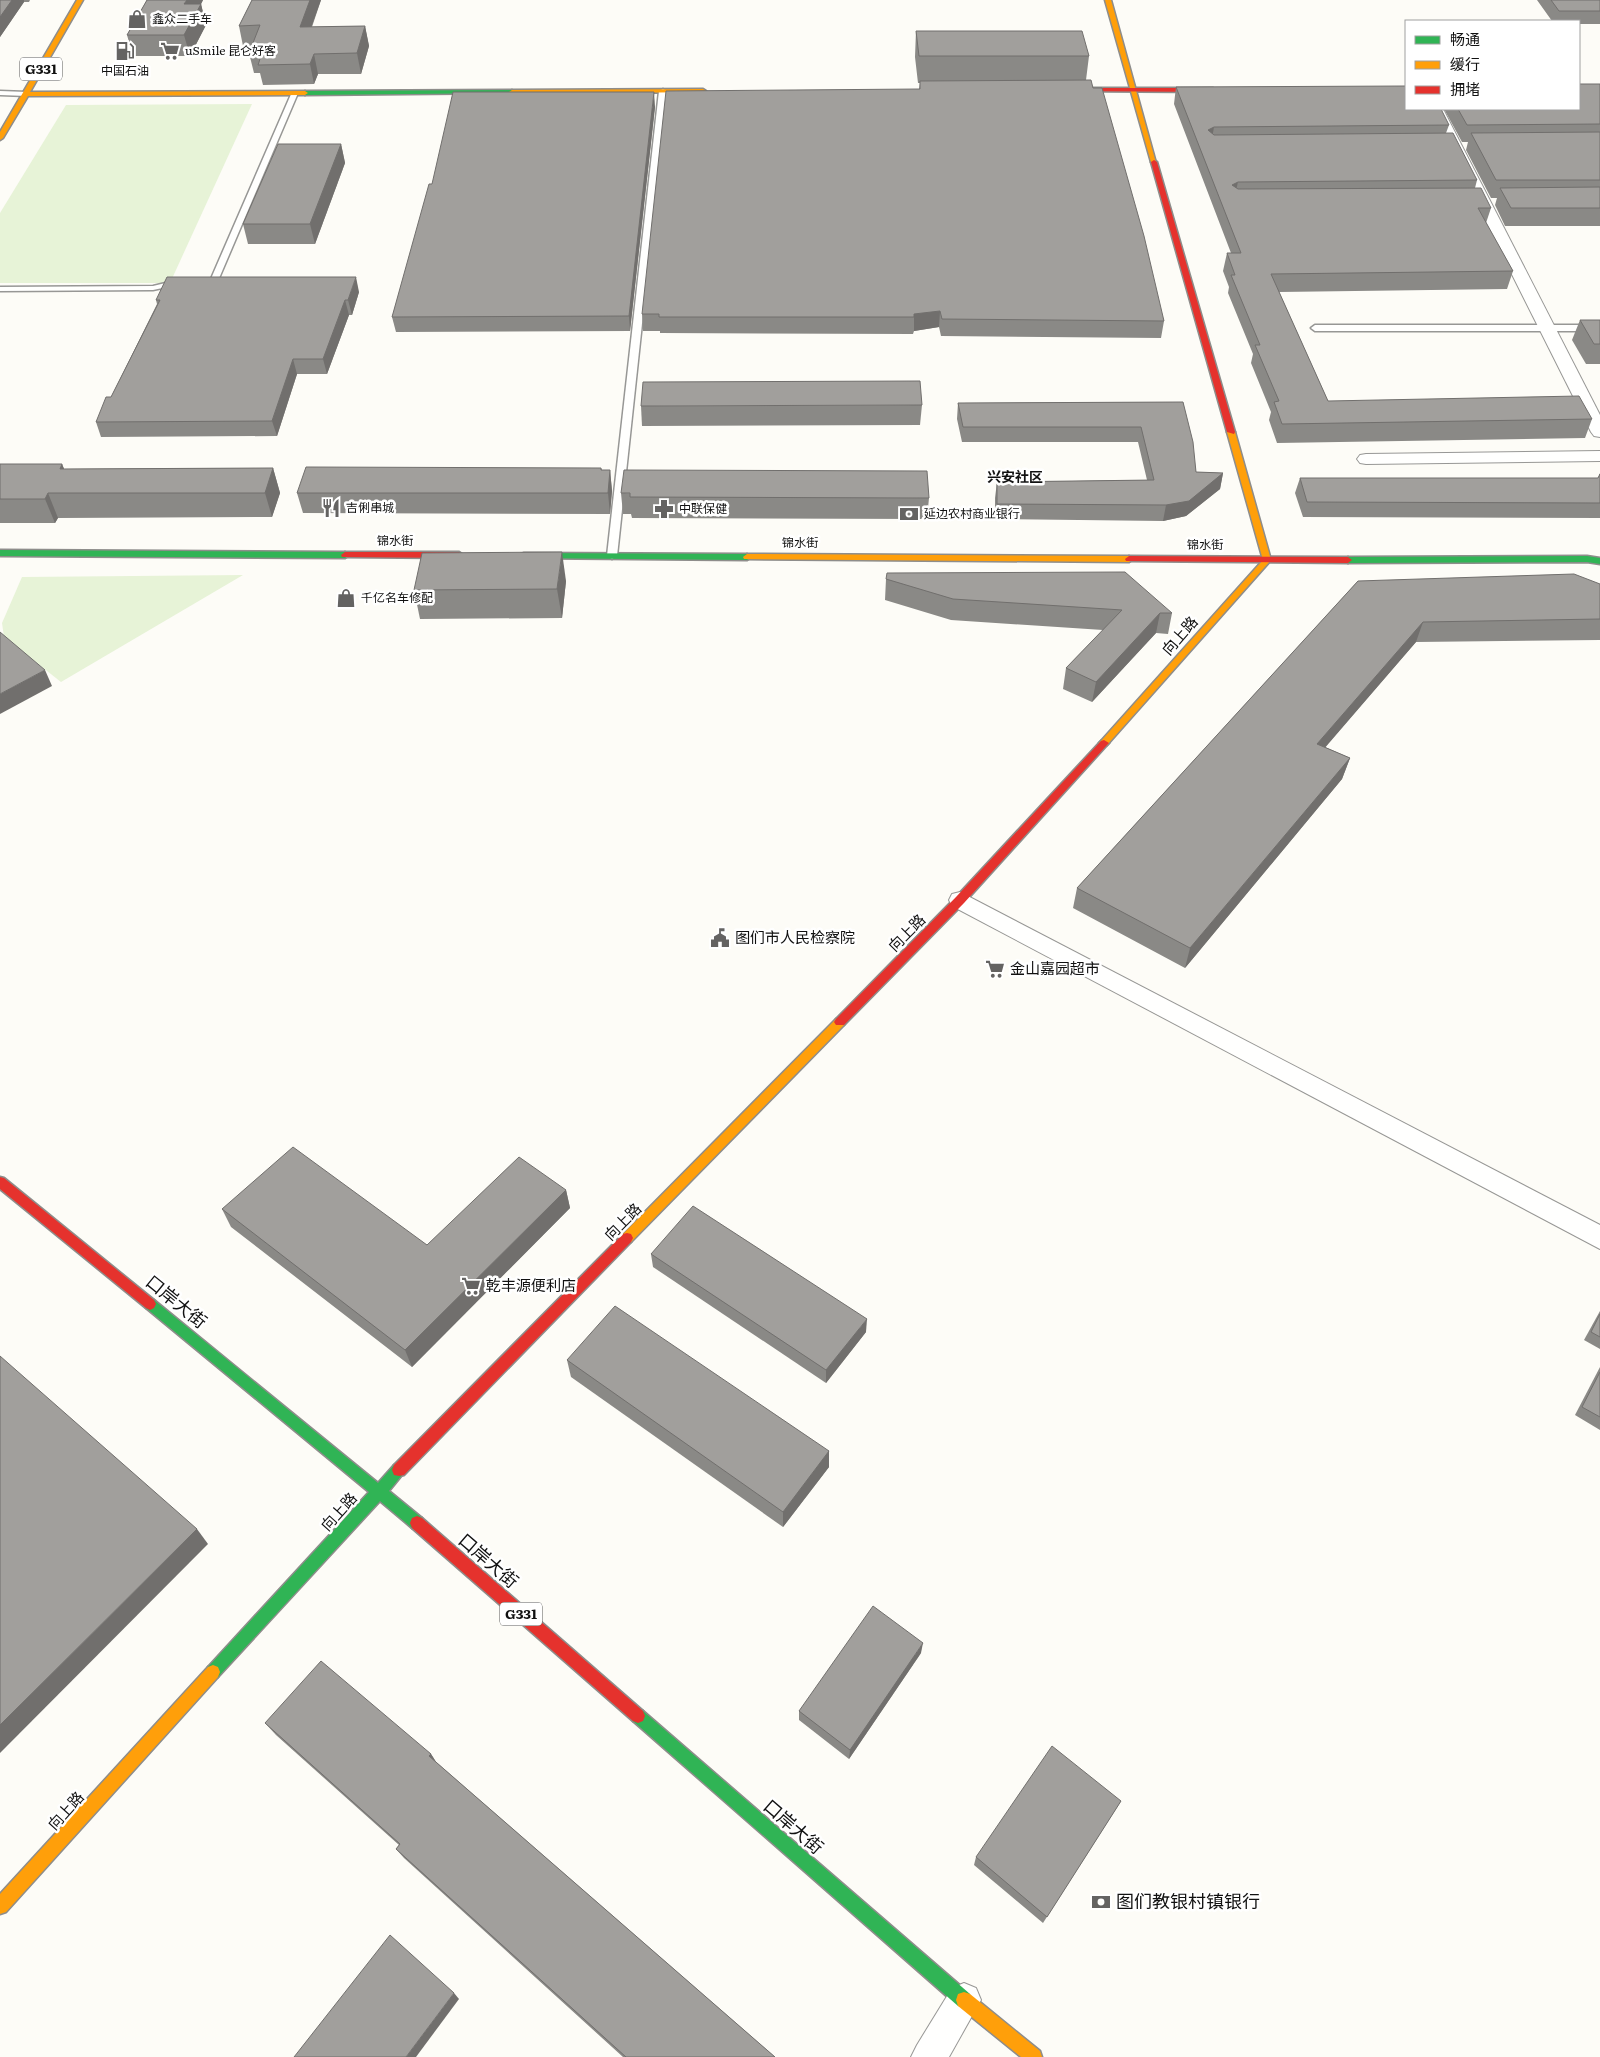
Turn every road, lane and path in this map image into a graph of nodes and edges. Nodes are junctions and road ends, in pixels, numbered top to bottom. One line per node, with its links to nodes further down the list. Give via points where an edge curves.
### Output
1 (80, 0): 10 (main road, G331)
2 (1108, 0): 3 (main road)
3 (1133, 89): 4 (main road); 5 (main road); 24 (main road)
4 (1053, 90)
5 (1221, 90)
6 (663, 91): 7 (main road); 9 (main road); 23 (lane)
7 (713, 91)
8 (0, 93): 10 (lane)
9 (294, 93): 10 (main road); 13 (lane, via 213,283 173,282 153,288)
10 (27, 94): 12 (main road, G331)
11 (1437, 110): 15 (street)
12 (0, 138)
13 (0, 289)
14 (1315, 328): 15 (lane)
15 (1547, 328): 16 (lane); 17 (street)
16 (1600, 328)
17 (1600, 432)
18 (1600, 456): 19 (street)
19 (1366, 458)
20 (0, 553): 21 (main road, 锦水街)
21 (474, 555)
22 (514, 556): 23 (main road, 锦水街)
23 (612, 556): 24 (main road, 锦水街)
24 (1267, 560): 25 (main road, 锦水街); 26 (main road, 向上路)
25 (1600, 561)
26 (960, 900): 28 (street); 29 (main road, 向上路)
27 (0, 1182): 29 (main road, 口岸大街 / G331)
28 (1600, 1238)
29 (379, 1490): 30 (main road, 向上路); 31 (main road, 口岸大街 / G331)
30 (0, 1906)
31 (964, 2000): 32 (street); 33 (main road, 口岸大街 / G331)
32 (929, 2057)
33 (1034, 2057)

